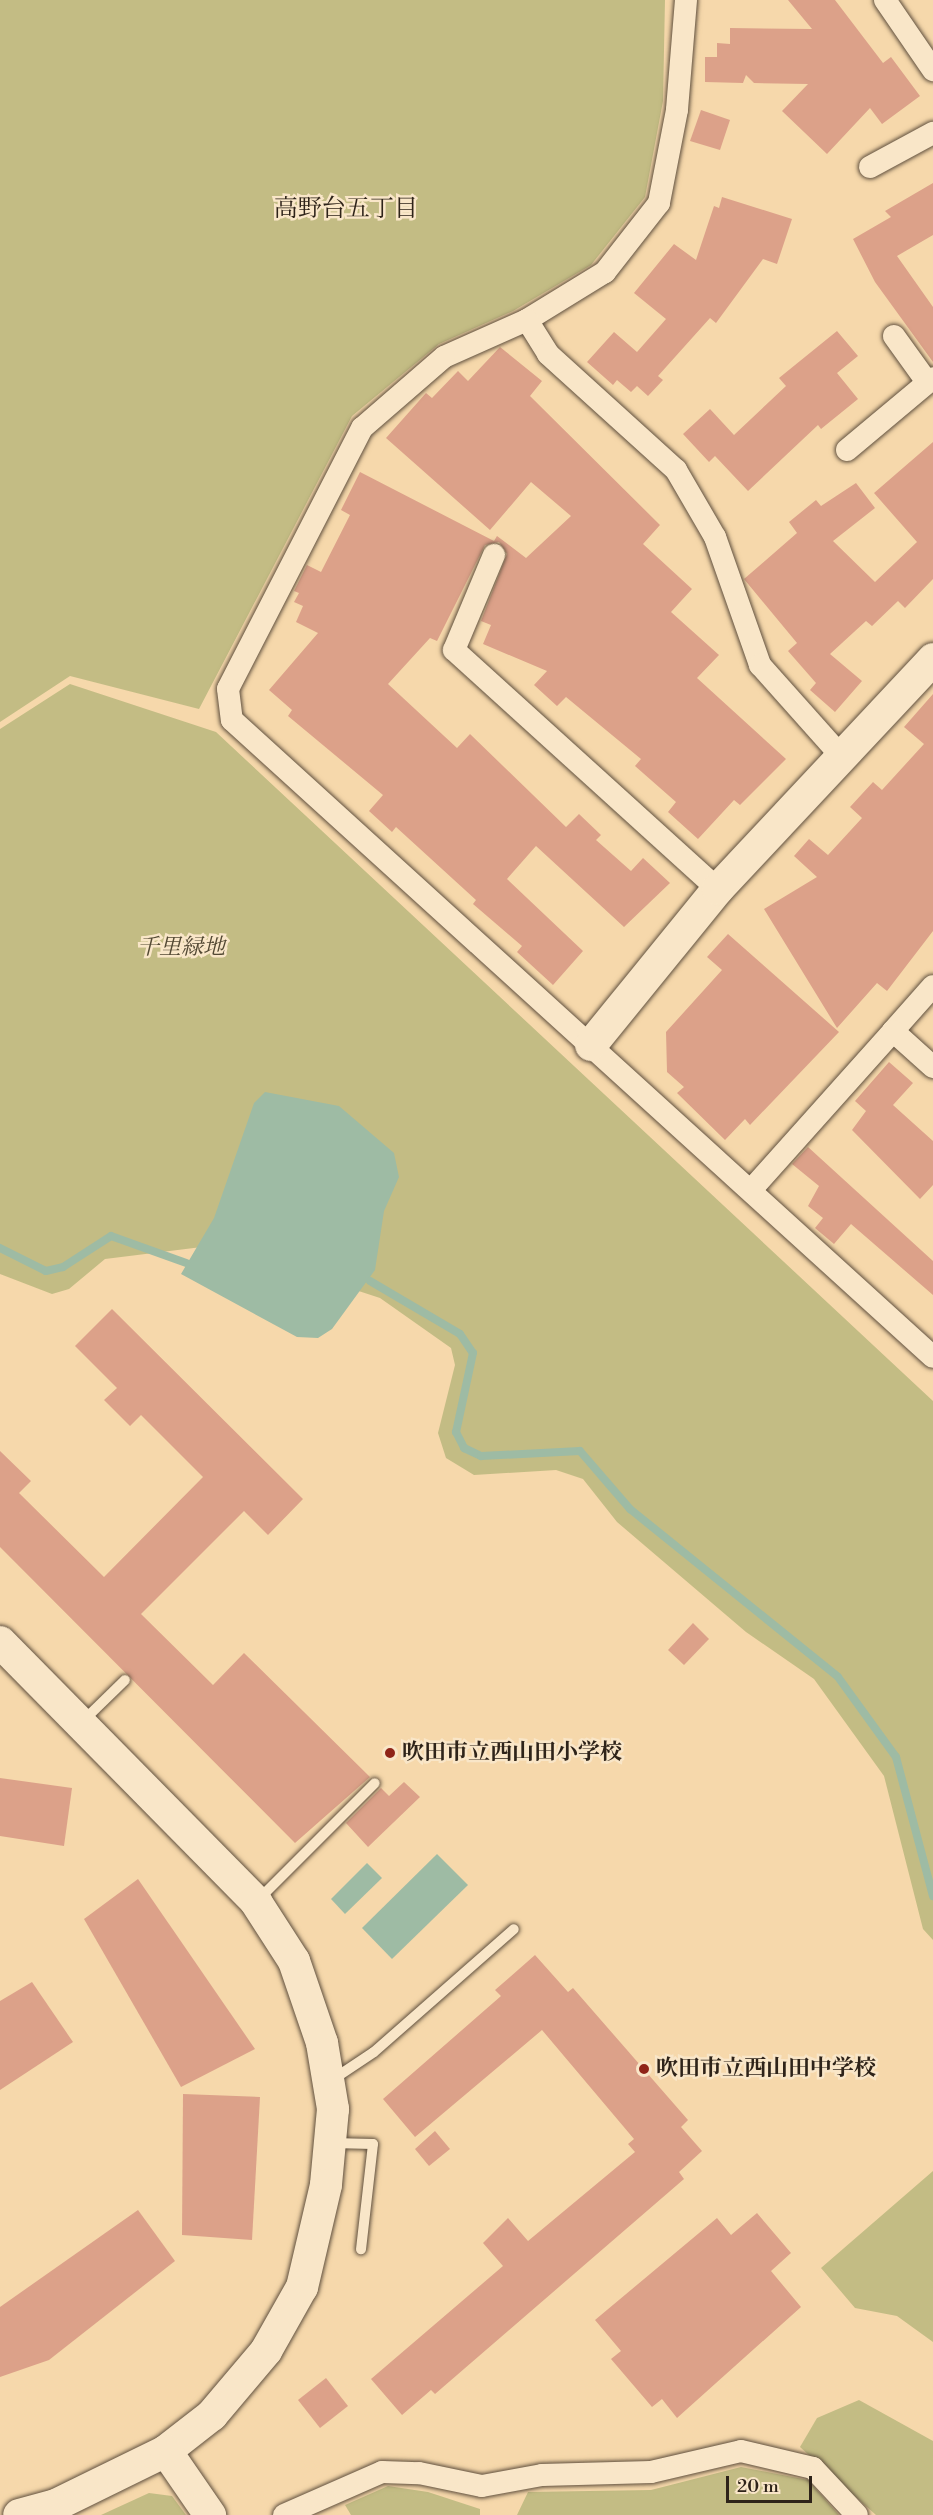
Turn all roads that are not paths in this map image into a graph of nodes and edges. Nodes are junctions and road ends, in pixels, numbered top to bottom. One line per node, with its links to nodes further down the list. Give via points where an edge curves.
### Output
1 (686, 0): 6 (street, via 677,110 659,202 605,272)
2 (885, 0): 3 (street)
3 (933, 69)
4 (933, 133): 5 (street)
5 (870, 167)
6 (527, 320): 12 (street, via 548,354 676,470 715,537 760,665); 16 (street, via 444,357 362,428 228,689 232,720)
7 (894, 336): 8 (street)
8 (930, 380): 9 (street)
9 (847, 450)
10 (494, 555): 13 (street, via 454,650)
11 (933, 659): 12 (street)
12 (843, 757): 13 (street)
13 (718, 890): 16 (street)
14 (933, 986): 15 (street)
15 (893, 1031): 17 (street); 18 (street)
16 (591, 1045): 18 (street)
17 (933, 1067)
18 (751, 1190): 19 (street)
19 (933, 1357)
20 (0, 1642): 22 (street)
21 (126, 1680): 22 (lane)
22 (82, 1723): 24 (street)
23 (375, 1784): 24 (lane)
24 (256, 1902): 26 (street, via 294,1961)
25 (514, 1929): 26 (lane, via 374,2052)
26 (329, 2081): 27 (street)
27 (332, 2143): 28 (lane, via 373,2144); 29 (street, via 302,2287 266,2351 212,2415)
28 (361, 2249)
29 (166, 2451): 30 (street, via 56,2505); 31 (street)
30 (19, 2515)
31 (210, 2515)
32 (284, 2515): 33 (street, via 382,2472 482,2486 542,2475 651,2472 741,2451 813,2468)
33 (857, 2515)

